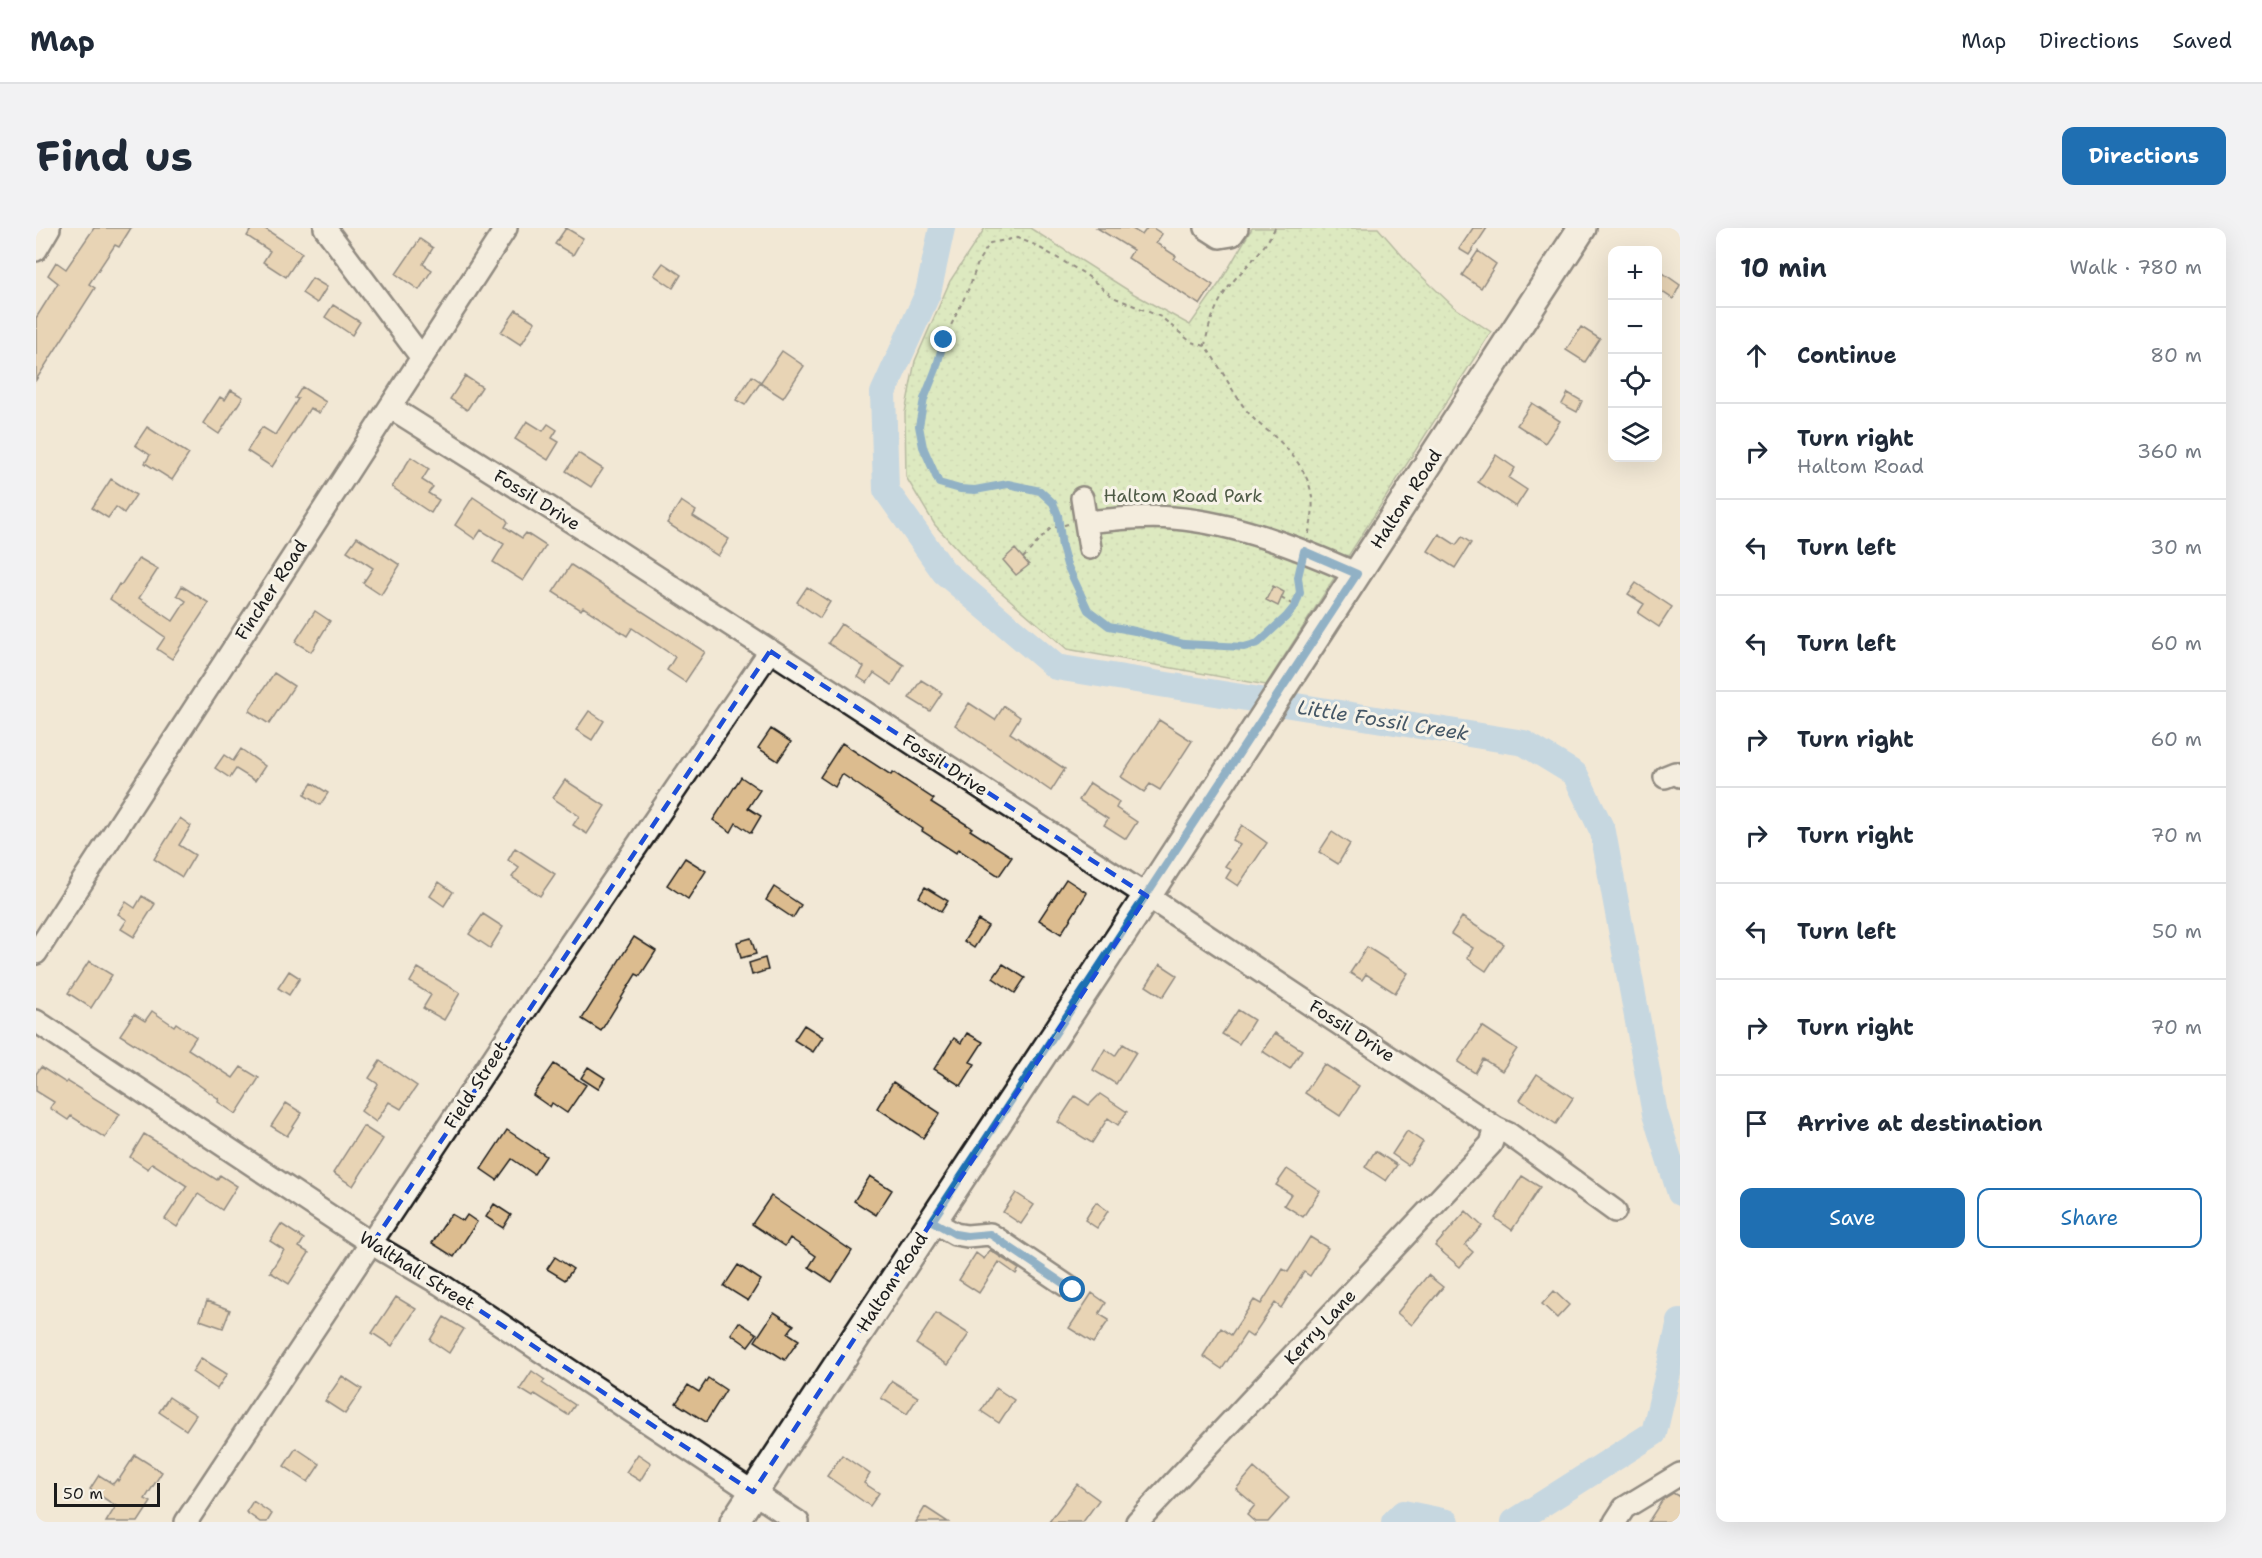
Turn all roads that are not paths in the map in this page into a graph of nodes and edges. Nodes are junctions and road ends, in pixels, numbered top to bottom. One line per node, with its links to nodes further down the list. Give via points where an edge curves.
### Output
1 (49, 228): 7 (street)
2 (325, 228): 8 (street)
3 (506, 228): 8 (street, Fincher Road)
4 (1206, 228): 5 (street, via 1220,237)
5 (1237, 228)
6 (1582, 228): 13 (main road, Haltom Road)
7 (36, 250)
8 (422, 358): 9 (street, Fincher Road)
9 (390, 407): 14 (street, Fossil Drive); 16 (street, Fincher Road)
10 (1082, 498): 11 (street)
11 (1086, 522): 12 (street); 13 (street, via 1173,518 1229,528 1304,551)
12 (1090, 548)
13 (1357, 574): 15 (main road, Haltom Road)
14 (770, 651): 15 (street, Fossil Drive); 21 (street, Field Street)
15 (1147, 896): 18 (street, Fossil Drive); 20 (main road, Haltom Road)
16 (36, 953)
17 (36, 1021): 21 (street, Walthall Street)
18 (1496, 1128): 19 (street, Fossil Drive); 28 (street, Kerry Lane, via 1491,1144)
19 (1615, 1211)
20 (932, 1221): 22 (street, via 955,1234 990,1234); 24 (main road, Haltom Road)
21 (372, 1244): 24 (street, Walthall Street, via 441,1284); 25 (street, Field Street)
22 (1073, 1290)
23 (1680, 1474): 29 (street, via 1624,1508)
24 (753, 1492): 26 (main road, Haltom Road); 27 (street, Walthall Street)
25 (186, 1522)
26 (734, 1522)
27 (798, 1522)
28 (1137, 1522)
29 (1616, 1522)

